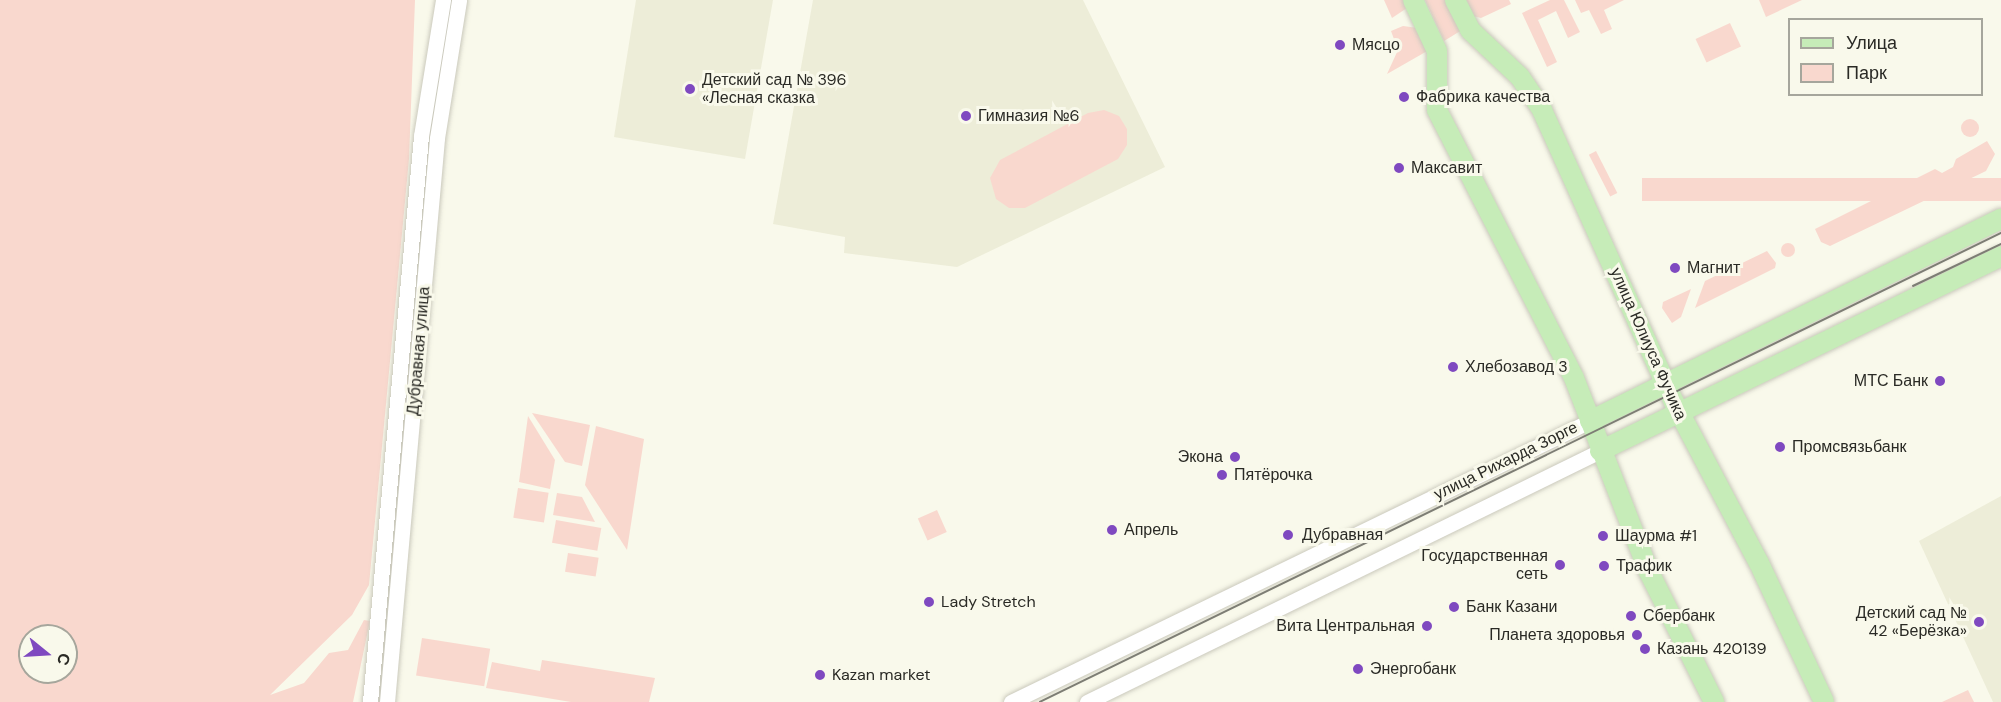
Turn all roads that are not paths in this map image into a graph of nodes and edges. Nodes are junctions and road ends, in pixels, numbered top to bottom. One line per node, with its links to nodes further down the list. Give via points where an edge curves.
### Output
1 (443, 0): 11 (street, Дубравная улица, via 421,136)
2 (459, 0): 12 (street, Дубравная улица, via 437,138)
3 (1413, 0): 9 (main road, via 1437,51 1437,110 1574,378)
4 (1455, 0): 7 (main road, улица Юлиуса Фучика, via 1470,30 1520,77 1542,110)
5 (2001, 219): 7 (main road, улица Рихарда Зорге)
6 (2001, 256): 8 (main road, улица Рихарда Зорге)
7 (1665, 382): 8 (main road, улица Юлиуса Фучика); 9 (main road, улица Рихарда Зорге)
8 (1679, 413): 10 (main road, улица Рихарда Зорге); 16 (main road, улица Юлиуса Фучика, via 1759,563)
9 (1590, 421): 10 (main road); 13 (street, улица Рихарда Зорге)
10 (1600, 451): 14 (street, улица Рихарда Зорге); 15 (main road, via 1648,570)
11 (370, 702)
12 (387, 702)
13 (1011, 702)
14 (1087, 702)
15 (1714, 702)
16 (1824, 702)

